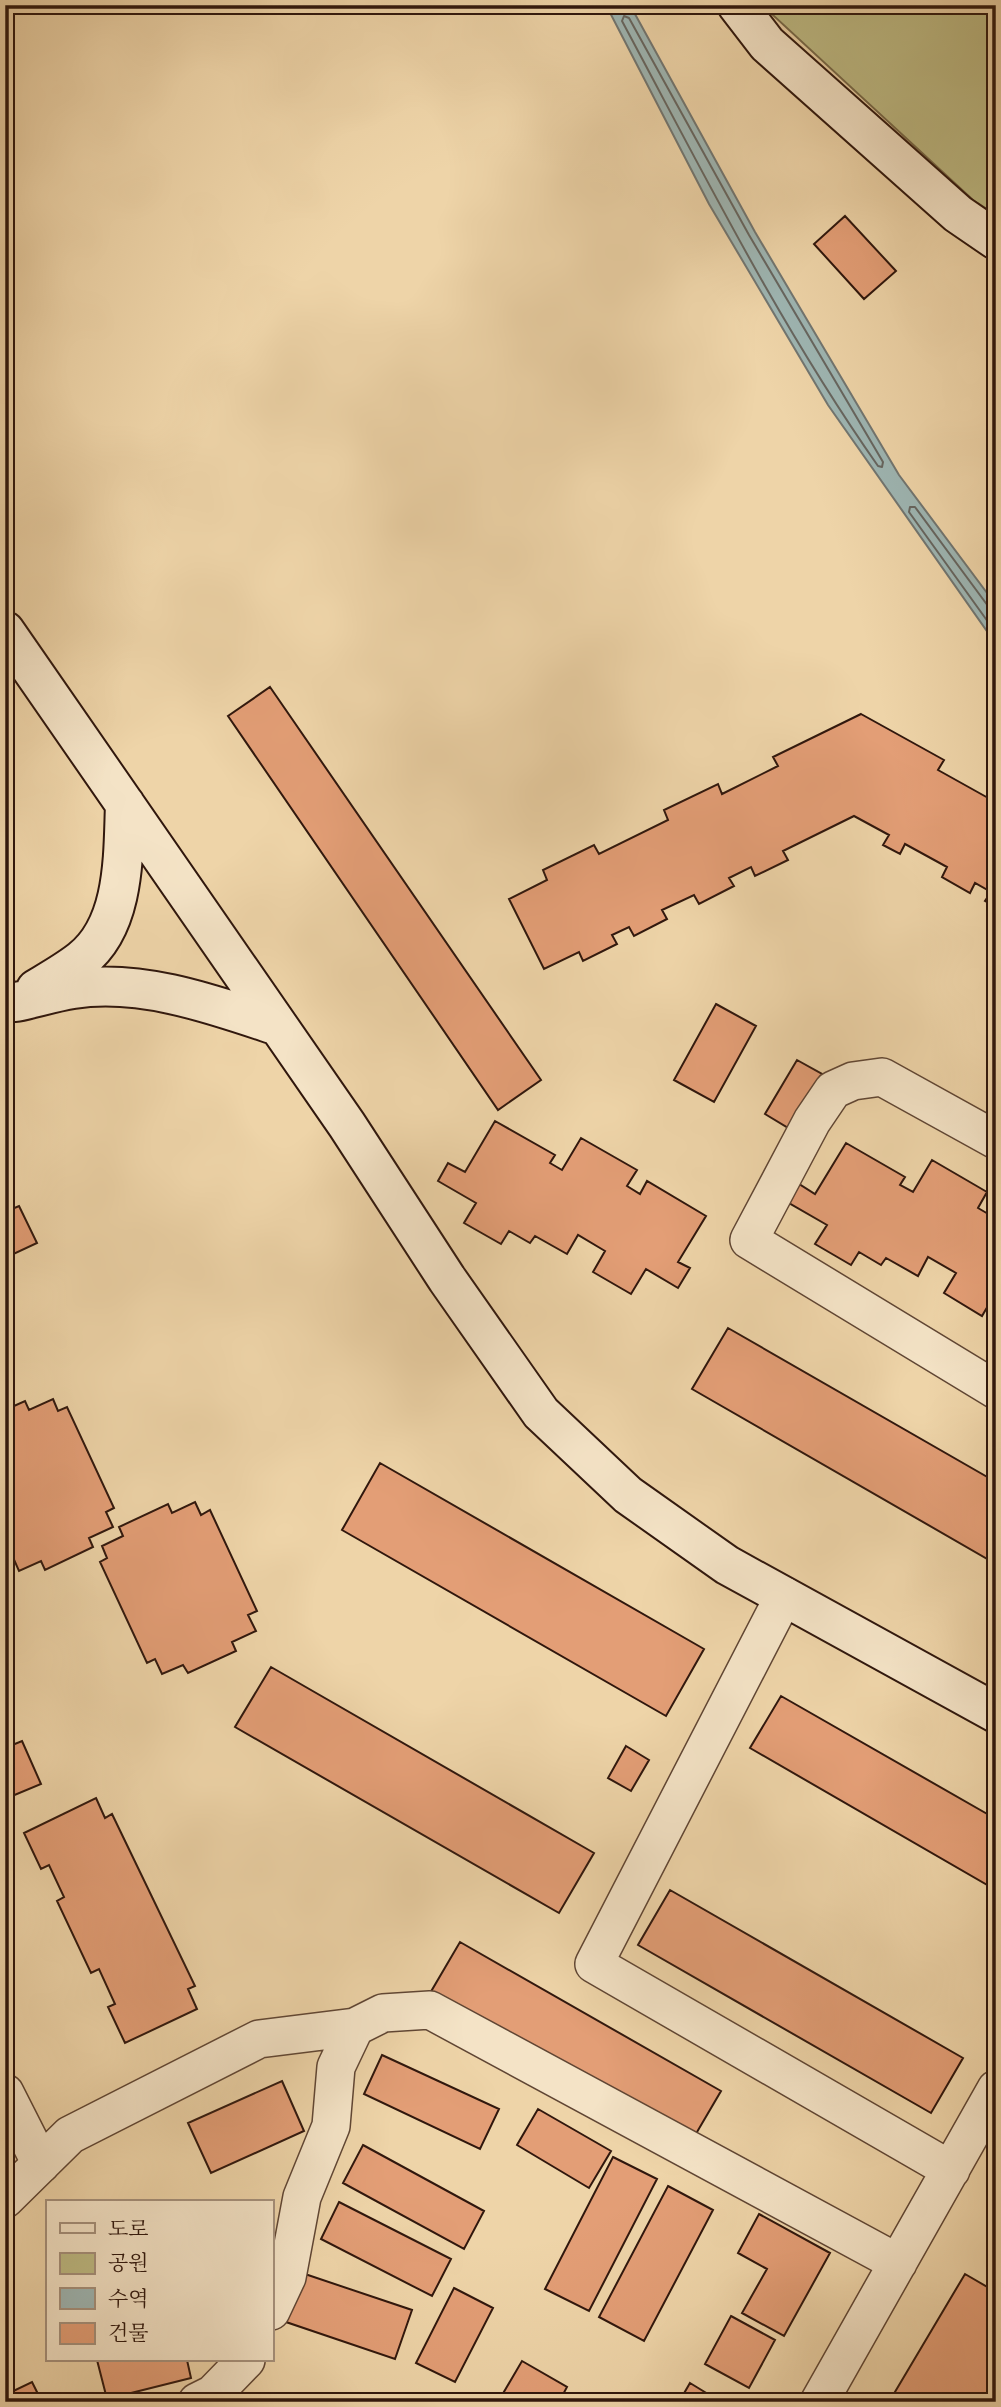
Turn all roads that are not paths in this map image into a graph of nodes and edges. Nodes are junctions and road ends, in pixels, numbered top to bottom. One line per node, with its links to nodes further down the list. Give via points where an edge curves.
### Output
1 (737, 5): 2 (street, via 767,44 958,214)
2 (996, 240)
3 (5, 631): 4 (street)
4 (125, 804): 5 (street, via 122,877 110,922 84,958); 6 (street)
5 (10, 1005): 6 (street, via 75,988 124,988 206,1003)
6 (278, 1026): 9 (street, via 541,1413 628,1495 727,1565)
7 (996, 1140): 8 (street, via 882,1077 853,1081 833,1090 812,1121 749,1240)
8 (996, 1391)
9 (784, 1596): 10 (street); 15 (street, via 594,1964)
10 (996, 1713)
11 (355, 2027): 14 (street, via 259,2039 70,2135); 17 (street, via 383,2013 430,2010); 18 (street, via 336,2067 331,2126 302,2197 287,2277)
12 (996, 2089): 15 (street)
13 (5, 2093): 14 (street)
14 (41, 2164): 16 (street)
15 (951, 2169): 17 (street)
16 (5, 2199)
17 (898, 2263): 21 (street)
18 (273, 2307)
19 (244, 2362): 20 (street, via 213,2394)
20 (197, 2402)
21 (819, 2402)

